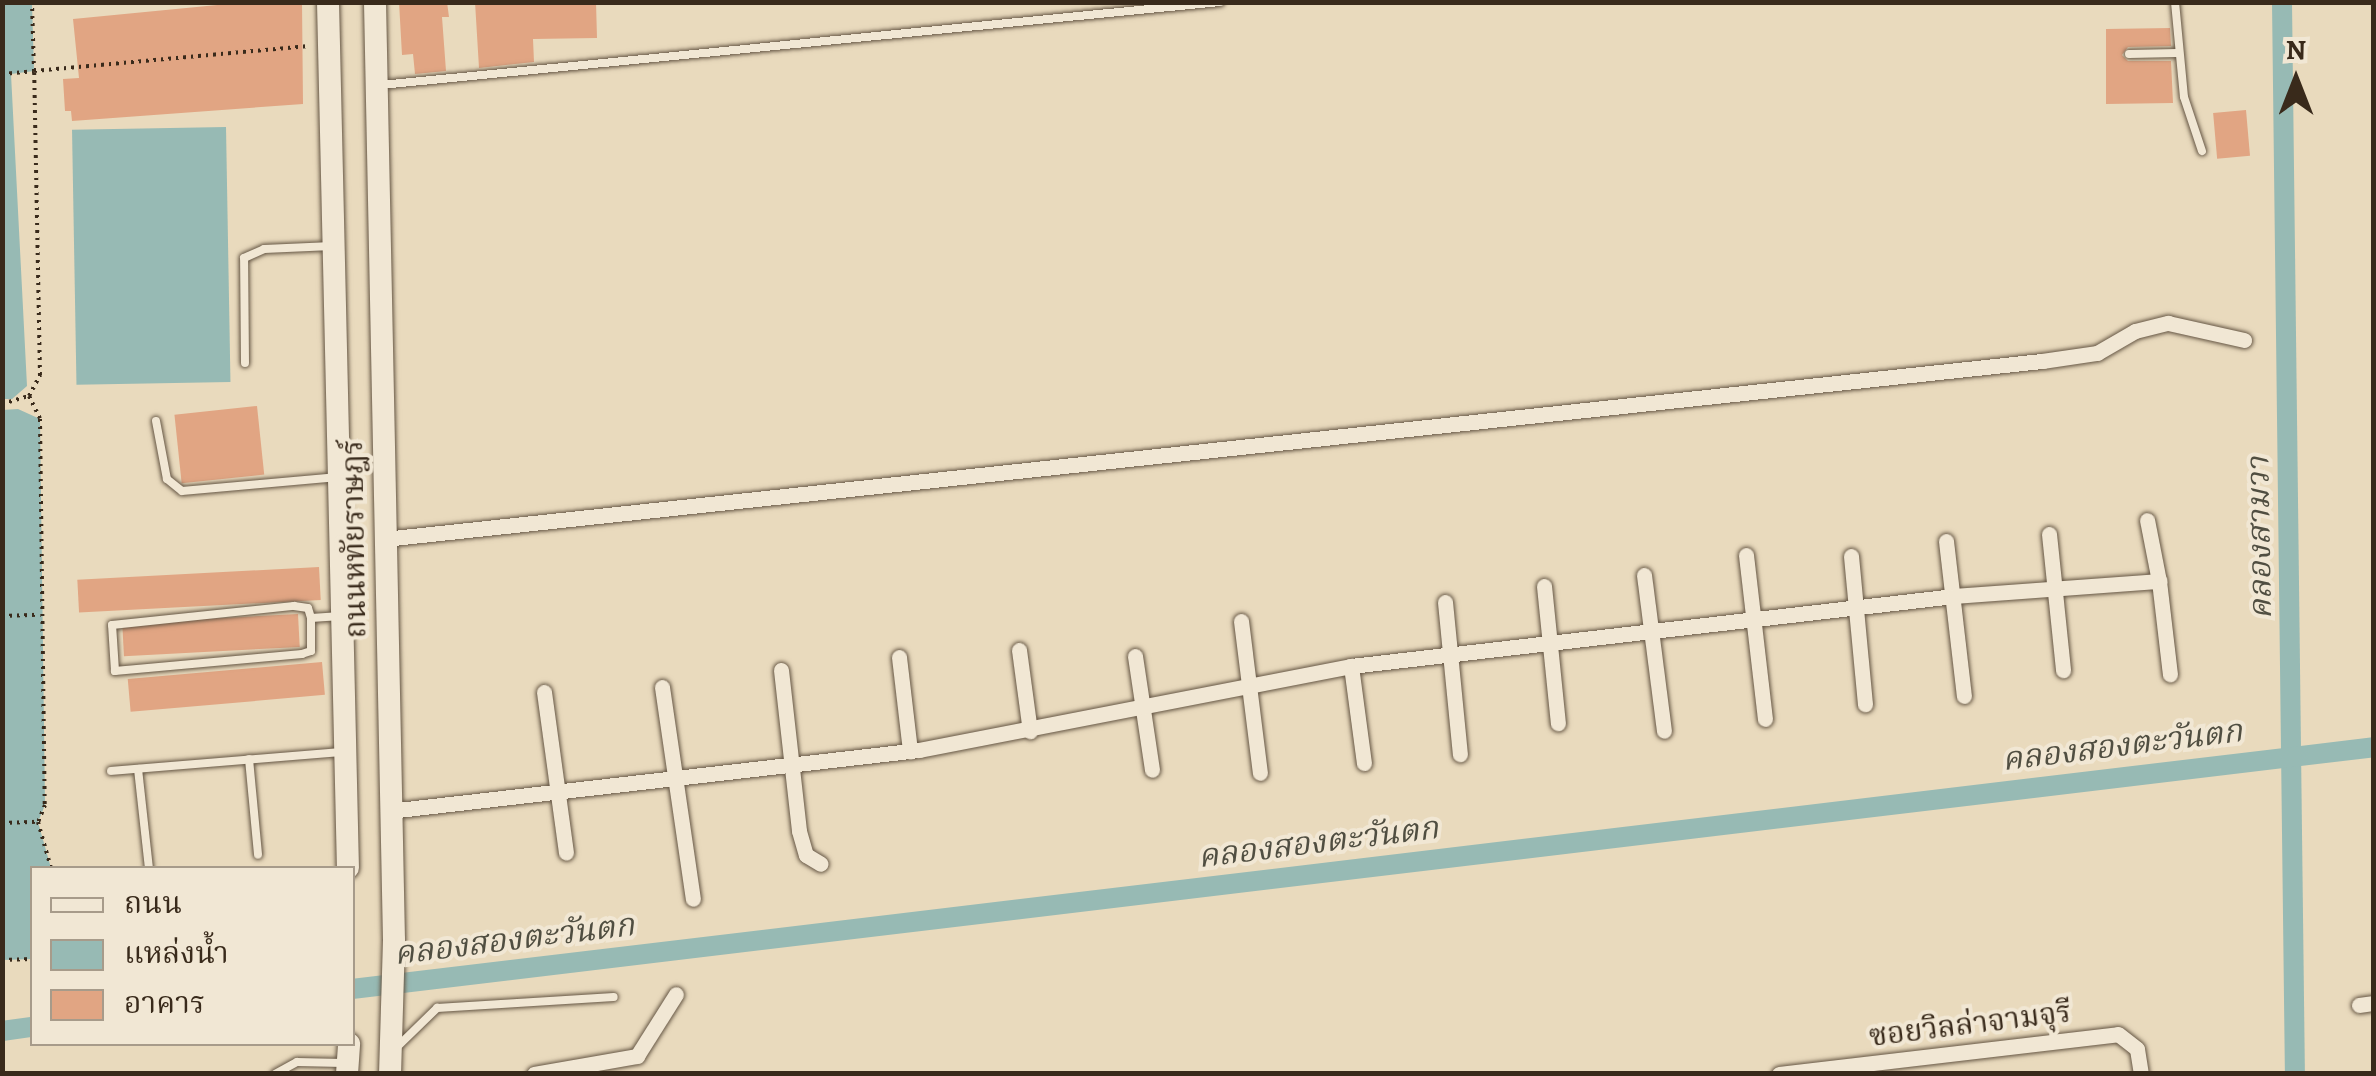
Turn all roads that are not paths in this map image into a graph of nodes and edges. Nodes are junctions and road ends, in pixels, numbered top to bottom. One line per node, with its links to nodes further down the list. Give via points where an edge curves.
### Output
1 (328, 2): 9 (main road, ถนนหทัยราษฎร์)
2 (375, 2): 7 (main road, ถนนหทัยราษฎร์)
3 (1220, 2): 7 (lane)
4 (2176, 2): 5 (lane)
5 (2177, 53): 6 (lane); 8 (lane)
6 (2129, 54)
7 (376, 86): 16 (main road, ถนนหทัยราษฎร์)
8 (2202, 151)
9 (333, 246): 11 (lane, via 264,249 244,258); 13 (main road, ถนนหทัยราษฎร์)
10 (2244, 340): 16 (street, via 2168,323 2135,331 2097,353 2024,363)
11 (245, 363)
12 (156, 421): 13 (lane, via 167,479 182,491)
13 (338, 477): 27 (main road, ถนนหทัยราษฎร์)
14 (2147, 520): 21 (street)
15 (2049, 534): 23 (street)
16 (384, 539): 63 (main road, ถนนหทัยราษฎร์)
17 (1946, 541): 24 (street)
18 (1746, 555): 30 (street)
19 (1850, 556): 26 (street)
20 (1644, 575): 31 (street)
21 (2159, 581): 23 (street); 40 (street)
22 (1544, 586): 32 (street)
23 (2054, 590): 24 (street); 39 (street)
24 (1954, 596): 26 (street); 44 (street)
25 (1445, 602): 34 (street)
26 (1856, 610): 30 (street); 45 (street)
27 (341, 616): 28 (lane); 52 (main road, ถนนหทัยราษฎร์)
28 (310, 618): 28 (lane, via 310,650 302,654 115,671 112,625 294,606 308,608)
29 (1241, 620): 41 (street)
30 (1753, 622): 31 (street); 47 (street)
31 (1653, 634): 32 (street); 50 (street)
32 (1549, 644): 34 (street); 48 (street)
33 (1019, 650): 49 (street)
34 (1451, 655): 37 (street); 53 (street)
35 (1136, 656): 46 (street)
36 (899, 658): 51 (street)
37 (1352, 666): 41 (street); 55 (street)
38 (781, 670): 56 (street)
39 (2063, 670)
40 (2170, 674)
41 (1249, 684): 46 (street); 60 (street)
42 (662, 687): 61 (street)
43 (544, 692): 62 (street)
44 (1964, 696)
45 (1865, 704)
46 (1143, 708): 49 (street); 58 (street)
47 (1766, 720)
48 (1558, 723)
49 (1030, 731): 51 (street)
50 (1664, 732)
51 (910, 751): 56 (street)
52 (344, 752): 54 (lane); 68 (main road, ถนนหทัยราษฎร์)
53 (1460, 754)
54 (248, 759): 57 (lane); 65 (lane)
55 (1364, 762)
56 (793, 765): 61 (street); 66 (street, via 806,854)
57 (138, 770): 59 (lane); 67 (lane)
58 (1152, 770)
59 (111, 771)
60 (1260, 773)
61 (673, 779): 62 (street); 69 (street)
62 (557, 792): 63 (street); 64 (street)
63 (389, 812): 72 (main road, ถนนหทัยราษฎร์)
64 (566, 852)
65 (258, 855)
66 (821, 864)
67 (149, 866)
68 (348, 866)
69 (694, 900)
70 (676, 994): 77 (street, via 637,1056)
71 (614, 996): 72 (lane, via 437,1008)
72 (392, 1054)
73 (348, 1060): 74 (lane)
74 (296, 1062): 75 (lane); 76 (lane)
75 (275, 1074)
76 (297, 1074)
77 (534, 1074)
78 (1780, 1074): 79 (street, ซอยวิลล่าจามจุรี, via 2118,1034 2138,1049)
79 (2140, 1074)

